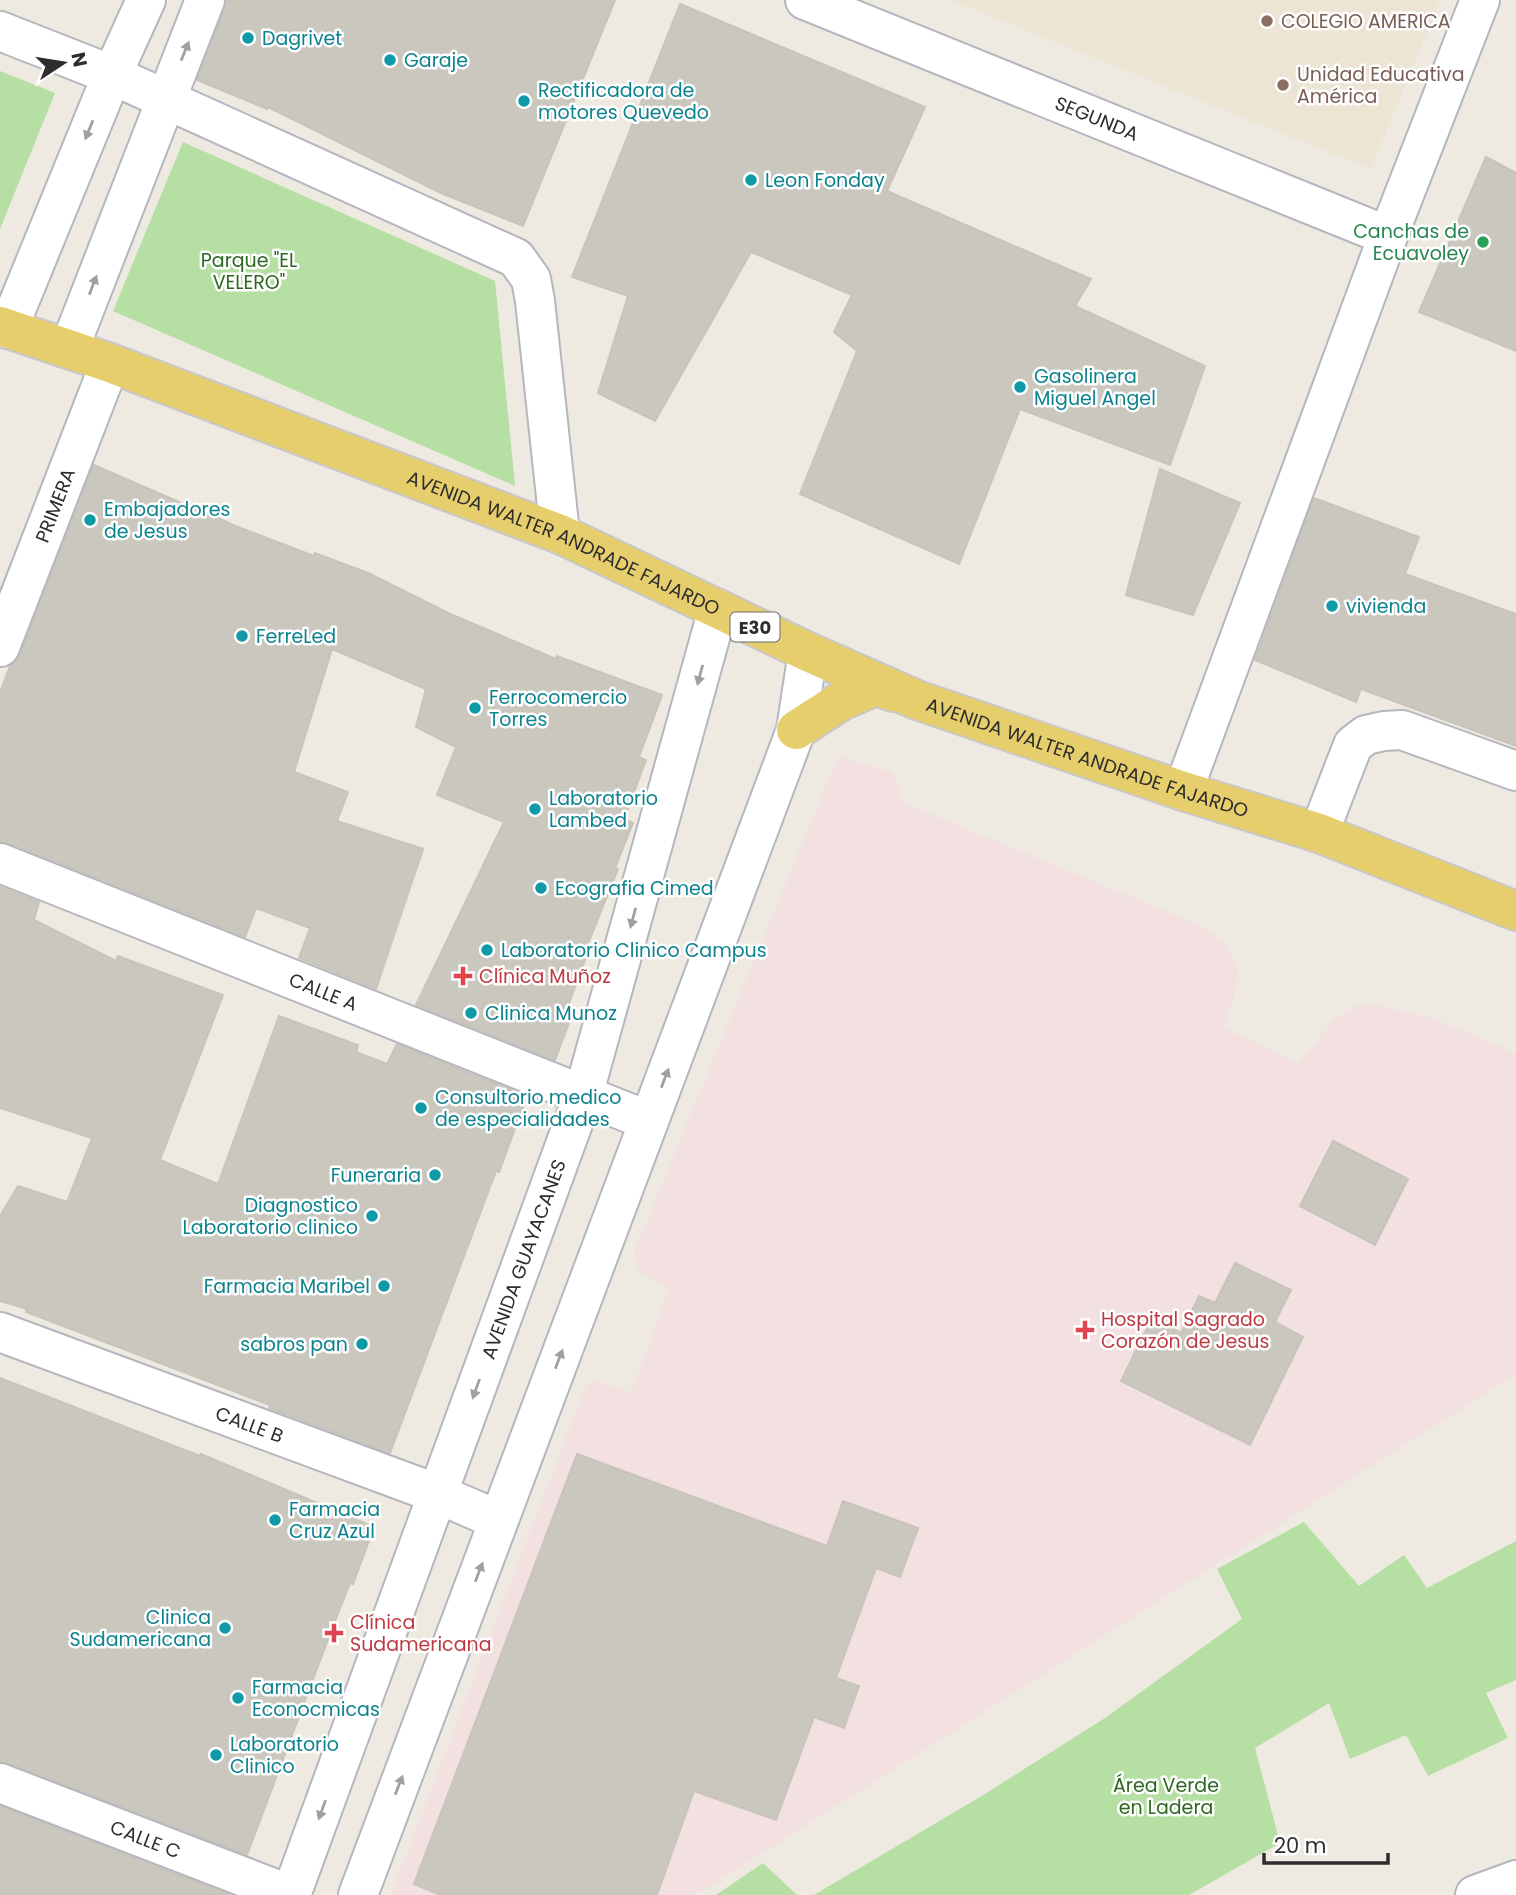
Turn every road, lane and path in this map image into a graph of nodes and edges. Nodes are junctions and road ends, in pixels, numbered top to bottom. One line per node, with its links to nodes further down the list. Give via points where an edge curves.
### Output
1 (146, 0): 6 (street)
2 (205, 0): 7 (street, one-way to 2)
3 (805, 0): 8 (street, SEGUNDA)
4 (1479, 0): 8 (street)
5 (0, 31): 6 (street)
6 (112, 75): 7 (street); 9 (street, one-way to 9)
7 (165, 100): 10 (street, one-way to 7); 12 (street, via 516,258 531,279 535,301)
8 (1388, 236): 19 (street)
9 (4, 327): 10 (main road, AVENIDA WALTER ANDRADE FAJARDO / E30)
10 (68, 349): 11 (main road, AVENIDA WALTER ANDRADE FAJARDO / E30)
11 (110, 363): 12 (main road, AVENIDA WALTER ANDRADE FAJARDO / E30); 14 (street, PRIMERA)
12 (560, 534): 13 (main road, AVENIDA WALTER ANDRADE FAJARDO / E30)
13 (718, 609): 15 (main road, AVENIDA WALTER ANDRADE FAJARDO / E30); 23 (street, AVENIDA GUAYACANES, one-way to 23)
14 (0, 647)
15 (808, 652): 16 (main road, AVENIDA WALTER ANDRADE FAJARDO / E30); 17 (street)
16 (917, 700): 17 (main road, via 876,686 841,701); 19 (main road, AVENIDA WALTER ANDRADE FAJARDO / E30)
17 (796, 730): 24 (street, one-way to 17)
18 (1516, 771): 20 (street, via 1402,730 1366,735 1353,745)
19 (1183, 791): 20 (main road, AVENIDA WALTER ANDRADE FAJARDO / E30)
20 (1319, 833): 22 (main road, AVENIDA WALTER ANDRADE FAJARDO / E30)
21 (0, 863): 23 (street, CALLE A)
22 (1516, 911)
23 (583, 1096): 24 (street, CALLE A); 26 (street, AVENIDA GUAYACANES, one-way to 26)
24 (649, 1121): 27 (street, one-way to 24)
25 (0, 1332): 26 (street, CALLE B)
26 (438, 1494): 27 (street, CALLE B); 30 (street, AVENIDA GUAYACANES, one-way to 30)
27 (498, 1520): 31 (street, one-way to 27)
28 (0, 1783): 30 (street, CALLE C)
29 (1516, 1880): 32 (street)
30 (291, 1895)
31 (358, 1895)
32 (1475, 1895)

